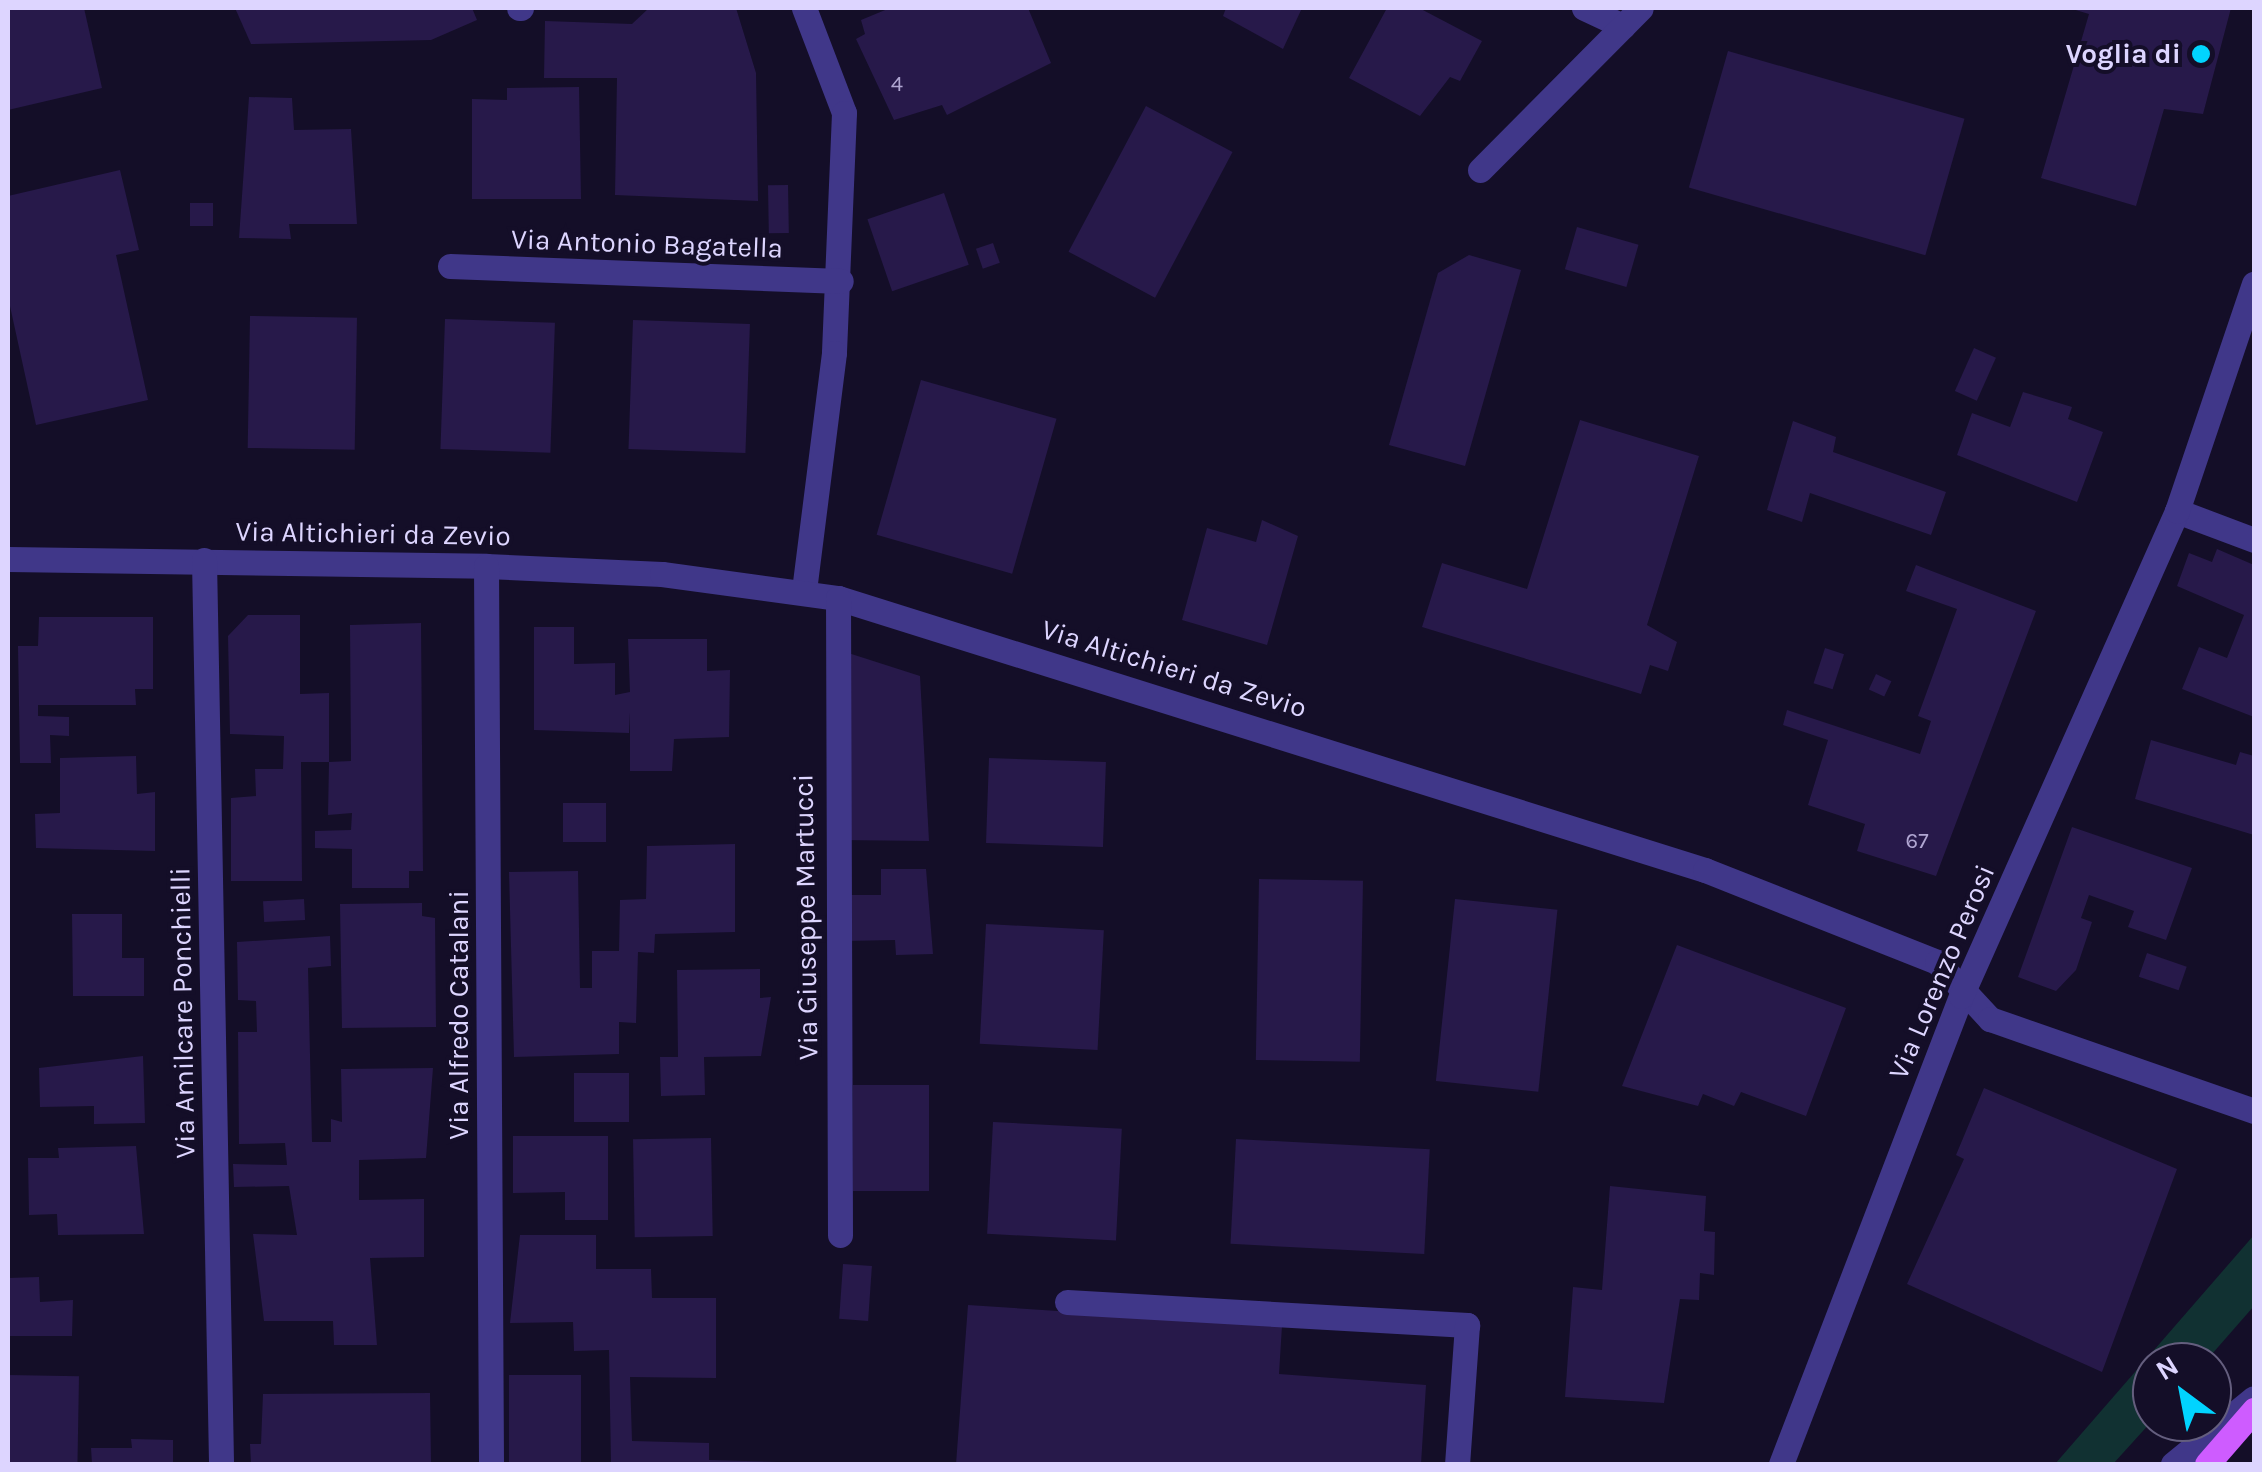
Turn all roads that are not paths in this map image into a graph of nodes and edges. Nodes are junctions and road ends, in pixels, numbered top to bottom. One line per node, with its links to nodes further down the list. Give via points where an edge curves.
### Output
1 (804, 8): 6 (street, via 844,113)
2 (1584, 8): 3 (street)
3 (1632, 17): 4 (street)
4 (1480, 170)
5 (450, 266): 6 (street, Via Antonio Bagatella)
6 (840, 281): 13 (street)
7 (2254, 284): 8 (street, Via Lorenzo Perosi)
8 (2177, 511): 9 (street); 15 (street, Via Lorenzo Perosi)
9 (2254, 540)
10 (8, 560): 11 (street, Via Altichieri da Zevio)
11 (204, 560): 12 (street, Via Altichieri da Zevio); 21 (street, Via Amilcare Ponchielli)
12 (486, 566): 13 (street, Via Altichieri da Zevio); 22 (street, Via Alfredo Catalani)
13 (804, 590): 14 (street, Via Altichieri da Zevio)
14 (838, 598): 15 (street, Via Altichieri da Zevio, via 1704,870 1936,962); 17 (street, Via Giuseppe Martucci)
15 (1960, 996): 16 (street, Via Altichieri da Zevio, via 1990,1019); 24 (street, Via Lorenzo Perosi)
16 (2254, 1111)
17 (840, 1235)
18 (1066, 1302): 23 (street, via 1467,1325)
19 (2254, 1398): 25 (street)
20 (2254, 1410): 26 (main road)
21 (221, 1464)
22 (491, 1464)
23 (1457, 1464)
24 (1781, 1464)
25 (2173, 1464)
26 (2207, 1464)

